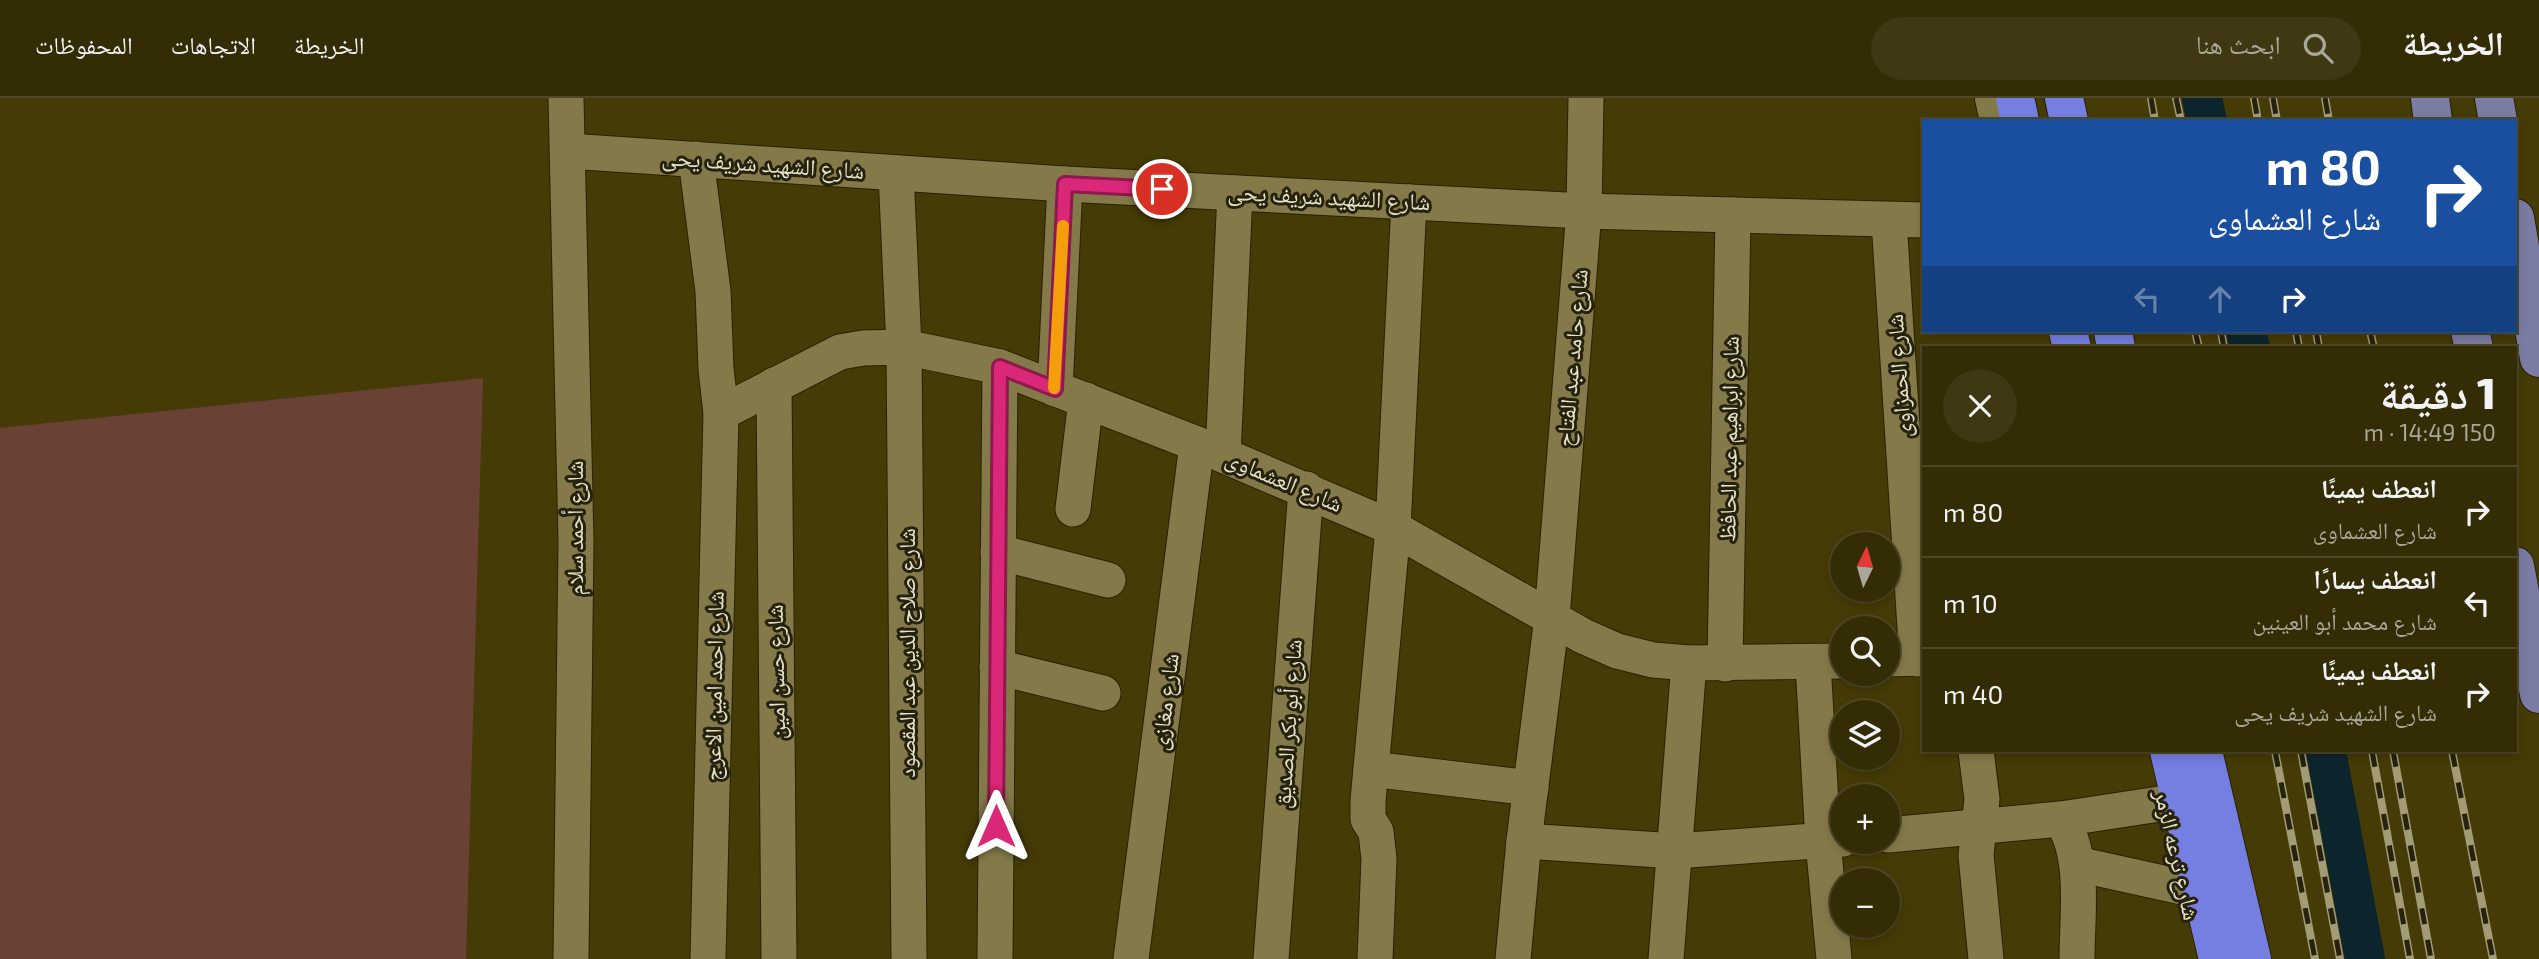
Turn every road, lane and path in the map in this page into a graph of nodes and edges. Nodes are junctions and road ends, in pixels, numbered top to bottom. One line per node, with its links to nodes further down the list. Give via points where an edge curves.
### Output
1 (566, 98): 13 (street, شارع أحمد سلام)
2 (1586, 98): 19 (street, شارع حامد عبد الفتاح)
3 (1994, 98): 8 (main road)
4 (2015, 98): 9 (highway)
5 (2064, 98): 10 (highway)
6 (2430, 98): 11 (main road)
7 (2494, 98): 12 (main road)
8 (1999, 119)
9 (2020, 119)
10 (2069, 119)
11 (2433, 119)
12 (2498, 119)
13 (568, 151): 14 (street, شارع الشهيد شريف يحى); 63 (street, شارع أحمد سلام, via 576,542)
14 (696, 159): 15 (street, شارع الشهيد شريف يحى); 29 (street, شارع احمد امين الاعرج, via 713,291)
15 (896, 173): 16 (street, شارع الشهيد شريف يحى); 24 (street, شارع صلاح الدين عبد المقصود)
16 (1065, 184): 17 (street, شارع الشهيد شريف يحى); 28 (street)
17 (1235, 193): 18 (street, شارع الشهيد شريف يحى); 30 (street, شارع مغازى)
18 (1409, 202): 19 (street, شارع الشهيد شريف يحى); 34 (street)
19 (1584, 211): 20 (street, شارع الشهيد شريف يحى); 38 (street, شارع حامد عبد الفتاح)
20 (1732, 215): 21 (street, شارع الشهيد شريف يحى); 42 (street, شارع ابراهيم عبد الحافظ)
21 (1889, 220): 22 (street, شارع الشهيد شريف يحى); 31 (street, شارع الحمزاوى)
22 (1922, 220)
23 (2517, 230): 25 (main road)
24 (904, 347): 26 (street, شارع العشماوى); 27 (street, شارع العشماوى, via 840,352); 66 (street, شارع صلاح الدين عبد المقصود)
25 (2539, 358)
26 (1000, 367): 28 (street, شارع العشماوى); 35 (street)
27 (774, 385): 29 (street, شارع العشماوى); 65 (street, شارع حسن امين)
28 (1071, 395): 30 (street, شارع العشماوى); 33 (street)
29 (721, 412): 64 (street, شارع احمد امين الاعرج)
30 (1210, 449): 32 (street, شارع العشماوى); 68 (street, شارع مغازى)
31 (1914, 464): 39 (street, شارع الحمزاوى)
32 (1306, 489): 34 (street, شارع العشماوى); 69 (street, شارع أبو بكر الصديق)
33 (1073, 509)
34 (1393, 528): 38 (street, شارع العشماوى); 50 (street)
35 (998, 552): 37 (street); 43 (street)
36 (2517, 577): 45 (main road)
37 (1108, 580)
38 (1552, 617): 41 (street, شارع العشماوى, via 1617,651); 52 (street, شارع حامد عبد الفتاح)
39 (1909, 659)
40 (1828, 661): 42 (street, شارع العشماوى); 51 (street)
41 (1689, 663): 42 (street, شارع العشماوى); 59 (street)
42 (1725, 664)
43 (997, 667): 44 (street); 67 (street)
44 (1103, 692)
45 (2539, 694)
46 (1976, 752): 55 (street)
47 (2152, 752): 53 (main road, شارع ترعه الزمر)
48 (2169, 752): 77 (highway)
49 (2203, 752): 78 (highway)
50 (1371, 769): 52 (street); 70 (street, via 1368,820 1376,832 1379,859)
51 (1831, 784)
52 (1531, 788): 58 (street, شارع حامد عبد الفتاح)
53 (2166, 803): 54 (street); 62 (main road, شارع ترعه الزمر)
54 (2061, 818): 55 (street); 61 (street, via 2074,841)
55 (1980, 825): 56 (street); 74 (street, via 1976,855)
56 (1900, 834)
57 (1830, 840): 59 (street)
58 (1524, 841): 59 (street); 71 (street, شارع حامد عبد الفتاح)
59 (1675, 851): 72 (street)
60 (1833, 854): 73 (street)
61 (2077, 864): 62 (street); 75 (street)
62 (2186, 888): 76 (main road, شارع ترعه الزمر)
63 (571, 959)
64 (708, 959)
65 (779, 959)
66 (909, 959)
67 (995, 959)
68 (1131, 959)
69 (1271, 959)
70 (1375, 959)
71 (1513, 959)
72 (1666, 959)
73 (1833, 959)
74 (1986, 959)
75 (2077, 959)
76 (2200, 959)
77 (2218, 959)
78 (2252, 959)

